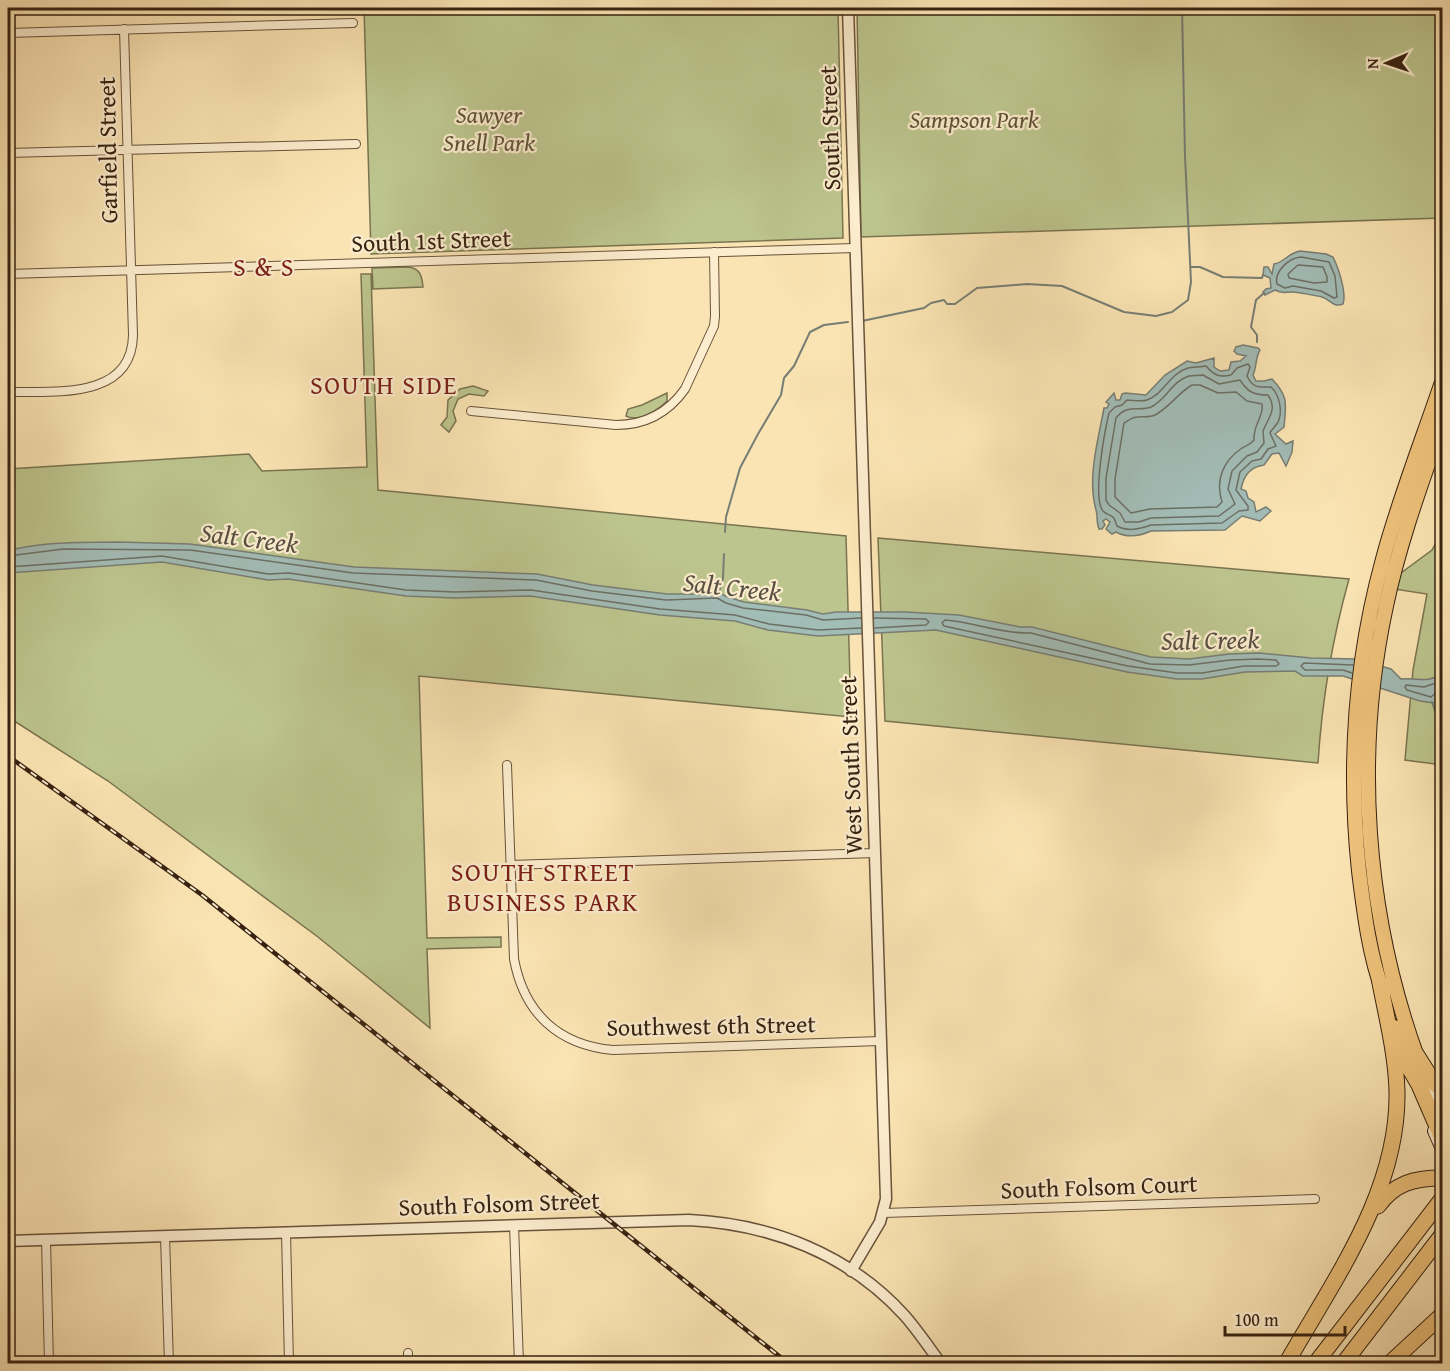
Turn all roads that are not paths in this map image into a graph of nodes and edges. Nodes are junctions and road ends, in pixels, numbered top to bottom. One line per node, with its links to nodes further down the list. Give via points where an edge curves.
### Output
1 (848, 8): 8 (street, South Street)
2 (353, 23): 3 (street)
3 (124, 29): 4 (street); 6 (street, Garfield Street)
4 (8, 33)
5 (356, 144): 6 (street)
6 (127, 149): 7 (street); 10 (street, Garfield Street)
7 (8, 153)
8 (855, 248): 9 (street, South 1st Street); 18 (street, West South Street)
9 (714, 252): 10 (street, South 1st Street); 14 (street, via 714,326 685,389 662,413 638,424 616,425)
10 (130, 270): 11 (street, South 1st Street); 13 (street, Garfield Street, via 132,346 115,376 84,390)
11 (8, 274)
12 (1443, 382): 16 (main road, via 1397,511)
13 (8, 392)
14 (471, 411)
15 (1443, 424): 16 (main road)
16 (1379, 605): 20 (main road, via 1362,660 1354,792 1358,861); 22 (main road, via 1368,737 1370,836 1380,918)
17 (507, 765): 19 (street, Southwest 6th Street)
18 (875, 853): 19 (street); 21 (street, West South Street)
19 (510, 865): 21 (street, Southwest 6th Street, via 516,973 528,1000 559,1033 585,1045 613,1050)
20 (1380, 983): 22 (main road); 31 (highway, via 1396,1072 1396,1116 1385,1174)
21 (880, 1041): 30 (street, West South Street)
22 (1411, 1057): 23 (highway); 24 (main road); 25 (highway); 26 (main road, via 1414,1087)
23 (1443, 1089)
24 (1443, 1117)
25 (1443, 1138)
26 (1443, 1149)
27 (1442, 1178): 31 (highway, via 1401,1185)
28 (1315, 1199): 30 (street, South Folsom Court)
29 (1443, 1199): 48 (highway)
30 (884, 1213): 38 (street, West South Street)
31 (1365, 1223): 47 (highway)
32 (514, 1225): 33 (street, South Folsom Street); 38 (street, South Folsom Street, via 715,1221 788,1238); 45 (street)
33 (286, 1232): 35 (street, South Folsom Street); 43 (street)
34 (1443, 1235): 49 (highway)
35 (165, 1236): 36 (street, South Folsom Street); 42 (street)
36 (46, 1240): 37 (street, South Folsom Street); 41 (street)
37 (8, 1241)
38 (851, 1271): 46 (street, South Folsom Street, via 904,1316)
39 (1443, 1315): 50 (highway)
40 (408, 1353): 44 (street)
41 (49, 1364)
42 (169, 1364)
43 (289, 1364)
44 (408, 1364)
45 (519, 1364)
46 (941, 1364)
47 (1286, 1364)
48 (1315, 1364)
49 (1343, 1364)
50 (1389, 1364)

